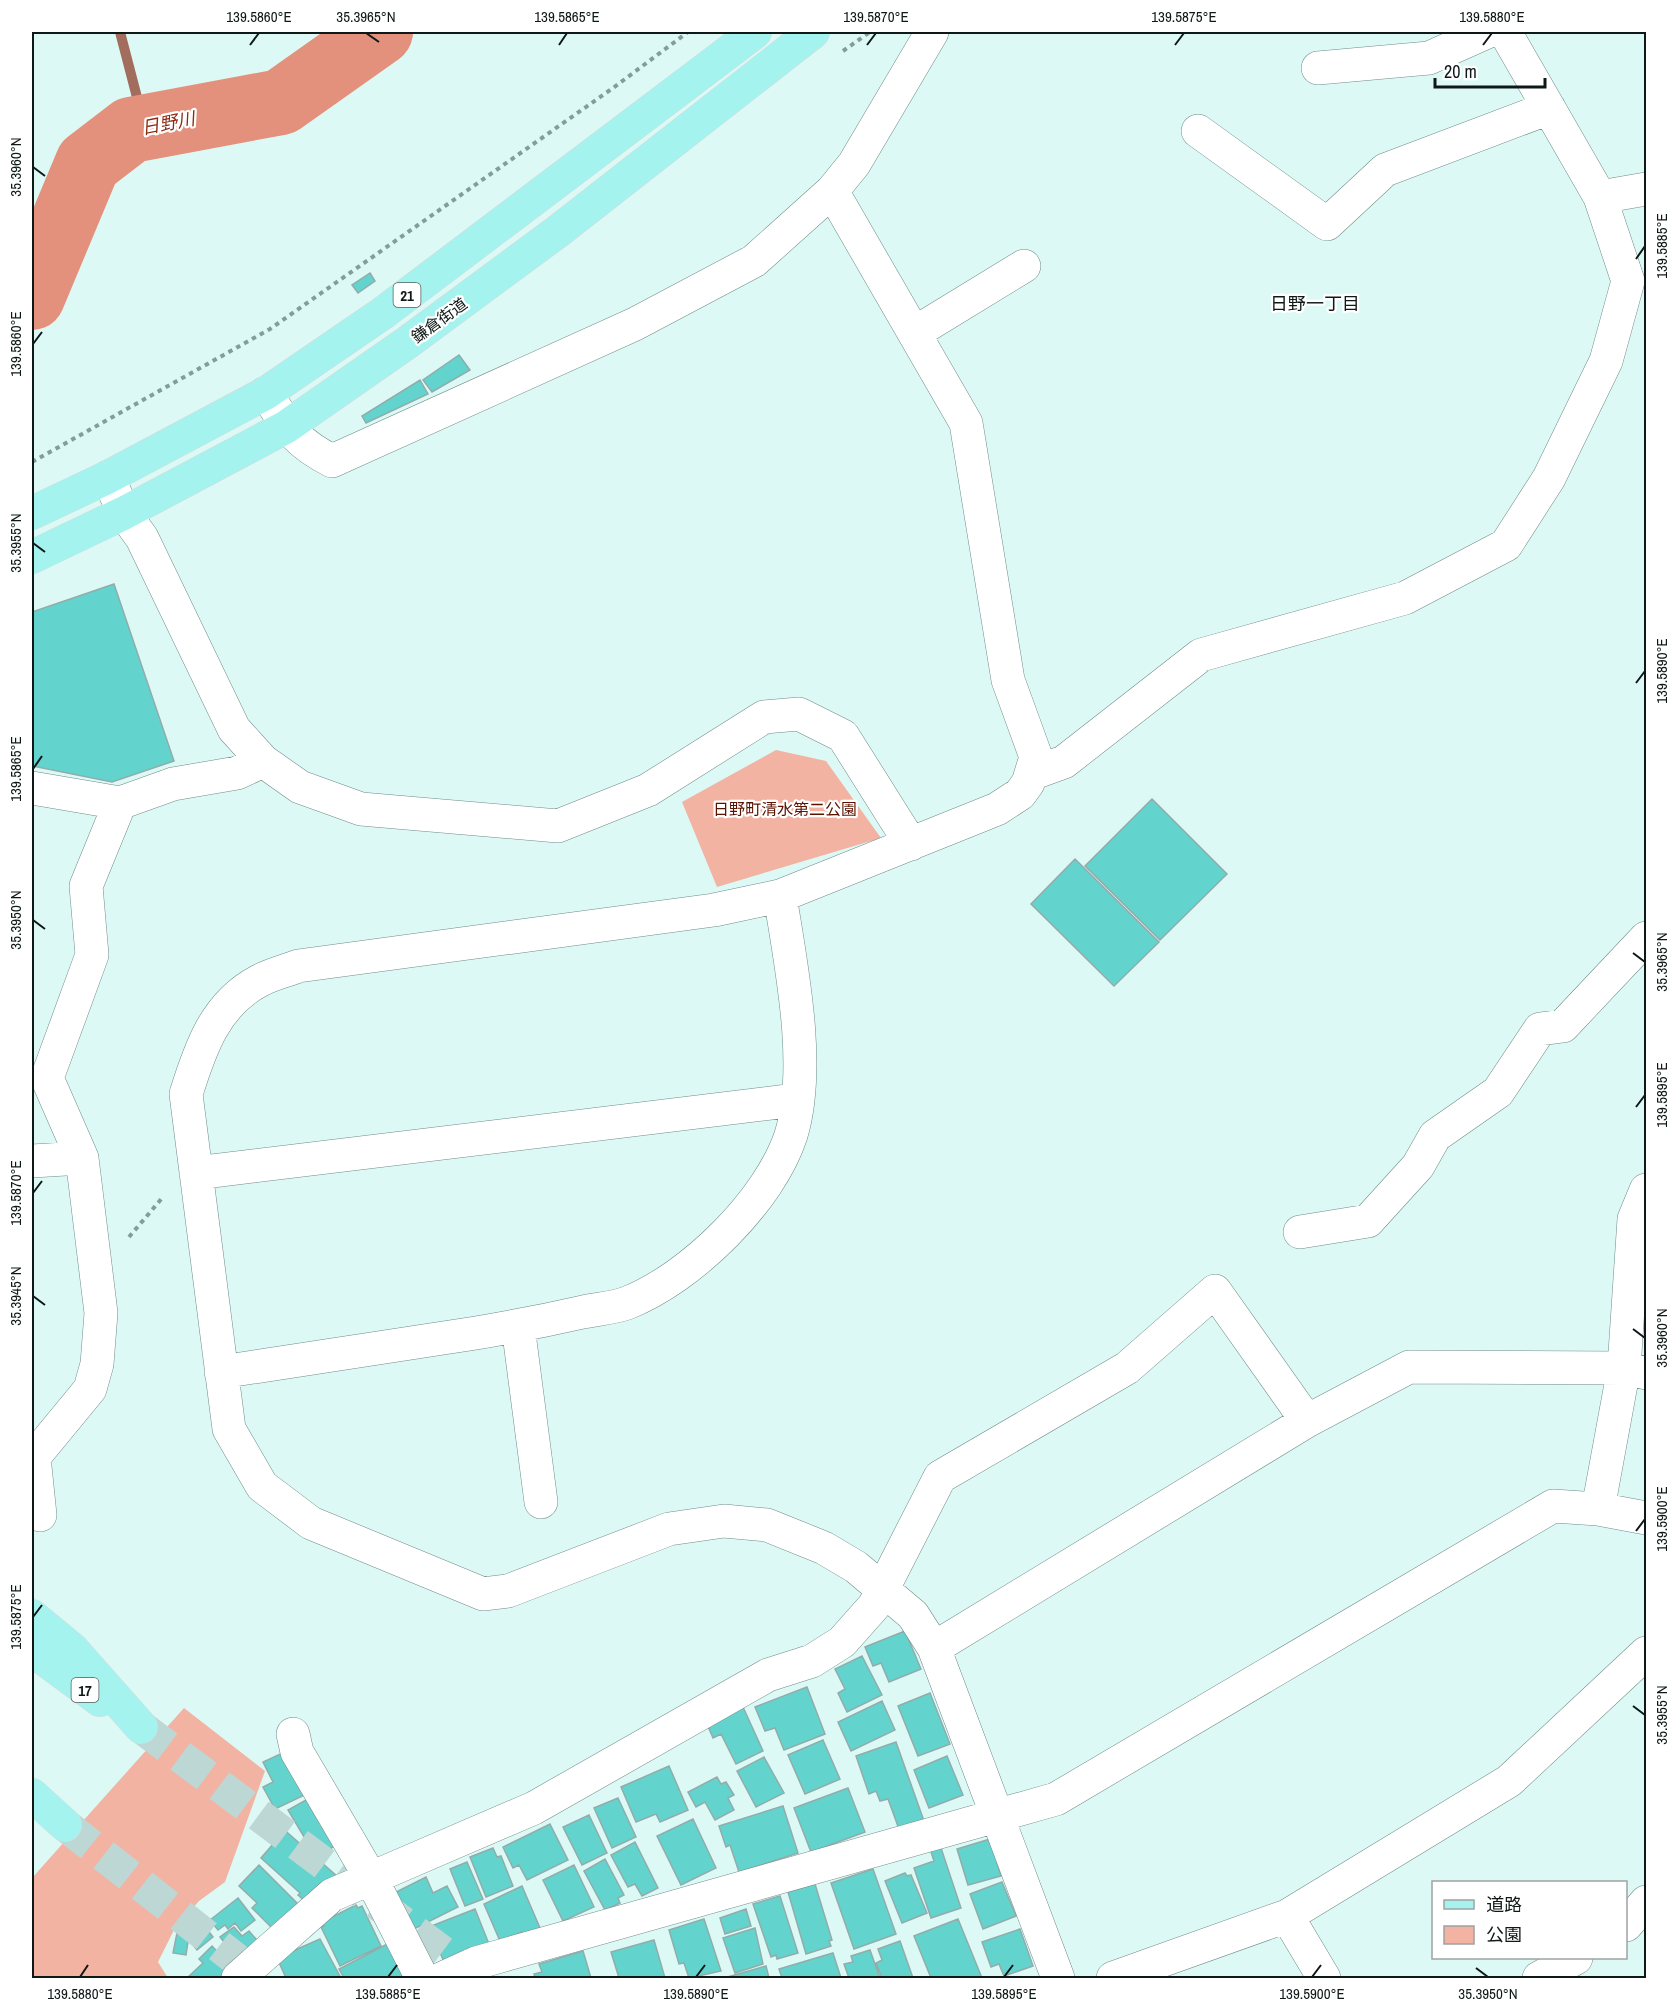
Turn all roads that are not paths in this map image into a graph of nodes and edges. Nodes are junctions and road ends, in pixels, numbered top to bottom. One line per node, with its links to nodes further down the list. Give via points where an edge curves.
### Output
1 (755, 32): 14 (main road, 21, via 383,313)
2 (813, 32): 15 (main road, 鎌倉街道 / 21, via 557,232)
3 (932, 32): 10 (street, via 854,164)
4 (1487, 32): 6 (street, via 1430,58)
5 (1505, 32): 7 (street)
6 (1318, 68)
7 (1549, 108): 8 (street, via 1385,170 1327,224); 11 (street)
8 (1198, 131)
9 (1647, 189): 11 (street)
10 (832, 191): 13 (street); 15 (street, via 754,261 635,324 332,461 305,447)
11 (1600, 197): 21 (street, via 1628,281 1622,304 1606,362 1549,478 1506,545 1405,598 1201,655 1064,762)
12 (1024, 266): 13 (street)
13 (916, 332): 21 (street, via 966,423 1008,681 1036,757)
14 (266, 393): 15 (street); 16 (main road, 21)
15 (286, 426): 18 (main road, 鎌倉街道 / 21)
16 (108, 477): 17 (main road, 21); 18 (street)
17 (32, 513)
18 (124, 513): 19 (main road, 鎌倉街道 / 21); 20 (street, via 142,538 234,729)
19 (32, 557)
20 (263, 761): 23 (street, via 237,773 173,784); 24 (street, via 300,787 361,809 558,826 648,790 764,717 798,714 843,736)
21 (1032, 774): 24 (street, via 1020,794 997,809)
22 (32, 788): 23 (street)
23 (120, 803): 28 (street, via 86,886 92,955 47,1078)
24 (911, 844): 25 (street)
25 (780, 896): 27 (street, via 797,996); 30 (street, via 714,910 298,966 259,980 224,1008 199,1052 186,1094)
26 (1647, 938): 32 (street, via 1563,1026 1540,1029 1498,1092 1435,1136 1418,1166 1368,1221)
27 (796, 1100): 30 (street); 33 (street, via 791,1134 777,1165 745,1214 714,1246 670,1280 627,1303)
28 (82, 1158): 29 (street); 39 (street, via 101,1313 97,1364 90,1389 34,1457)
29 (32, 1161)
30 (195, 1167): 35 (street)
31 (1647, 1190): 34 (street, via 1634,1219)
32 (1300, 1232)
33 (518, 1326): 35 (street); 37 (street)
34 (1635, 1371): 36 (street, via 1409,1367); 38 (street)
35 (221, 1372): 41 (street, via 229,1430 262,1486 311,1523 483,1594 508,1591 669,1529 724,1521 767,1525 824,1548)
36 (1307, 1421): 41 (street, via 1215,1291 1127,1368 940,1477); 43 (street)
37 (541, 1502)
38 (1598, 1509): 40 (street); 49 (street, via 1553,1506 1056,1799)
39 (40, 1515)
40 (1647, 1518)
41 (882, 1587): 43 (street, via 913,1615); 50 (street, via 874,1606 842,1642 812,1661 768,1675 534,1808)
42 (32, 1616): 44 (main road, 17, via 72,1649 141,1727)
43 (934, 1648): 49 (street)
44 (32, 1650)
45 (1647, 1653): 52 (street, via 1509,1781)
46 (293, 1734): 50 (street, via 297,1752)
47 (32, 1795): 48 (main road, via 65,1825)
48 (32, 1805)
49 (999, 1815): 57 (street, via 476,1963); 58 (street)
50 (372, 1880): 55 (street, via 332,1895); 56 (street)
51 (1647, 1902): 53 (street)
52 (1287, 1916): 59 (street); 60 (street)
53 (1627, 1924)
54 (1574, 1959): 61 (street)
55 (238, 1978)
56 (422, 1978)
57 (443, 1978)
58 (1058, 1978)
59 (1113, 1978)
60 (1324, 1978)
61 (1539, 1978)

